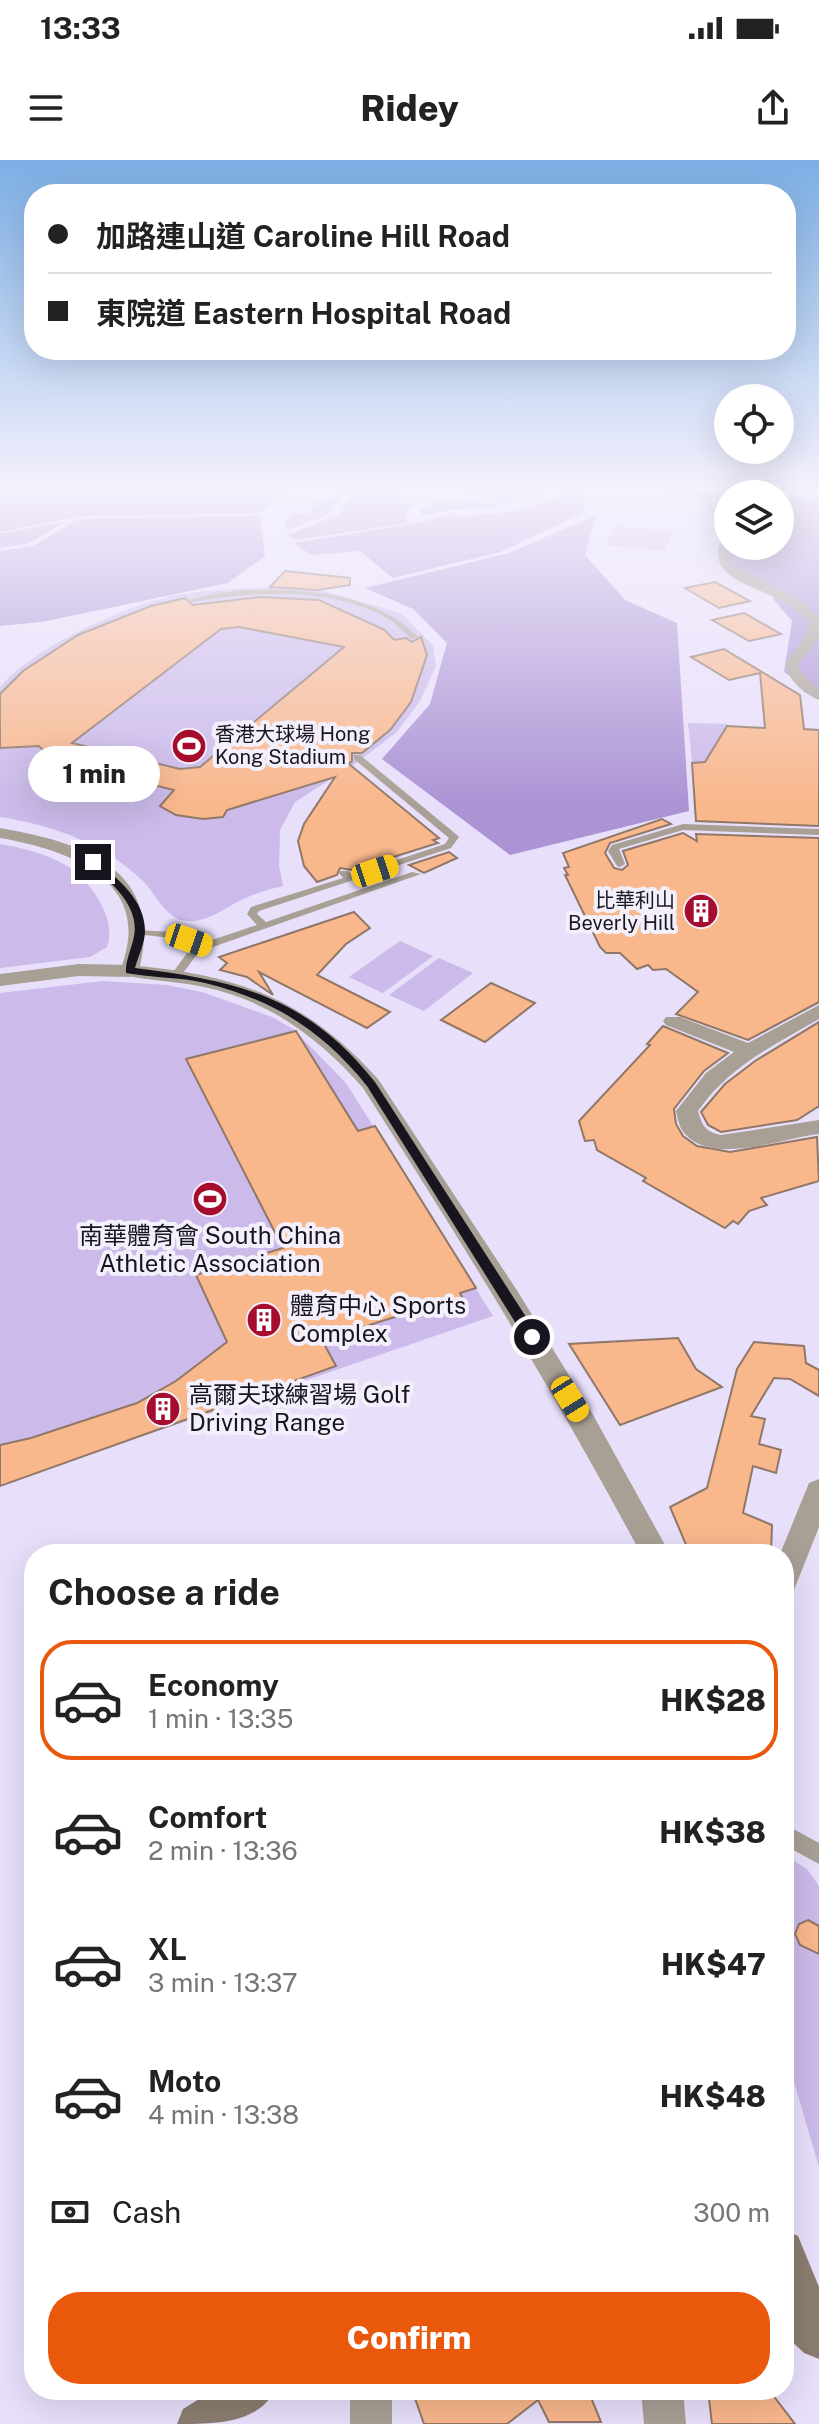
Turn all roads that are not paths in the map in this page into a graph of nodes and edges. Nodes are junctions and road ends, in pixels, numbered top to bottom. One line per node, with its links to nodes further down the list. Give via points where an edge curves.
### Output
1 (776, 594): 4 (street, via 814,621 815,641 795,663 794,672)
2 (193, 600): 3 (lane, via 256,594 337,599 386,614)
3 (414, 637)
4 (819, 696)
5 (357, 757): 10 (lane, via 454,837 448,846 255,909 252,914)
6 (819, 832): 8 (lane, via 677,828 615,847)
7 (0, 833): 11 (street, via 63,847 93,862 131,899)
8 (620, 864)
9 (416, 874): 10 (lane)
10 (264, 926): 12 (lane)
11 (140, 932): 12 (lane); 13 (street)
12 (206, 946): 14 (lane, via 194,951)
13 (130, 971): 14 (street); 15 (street, via 79,970)
14 (176, 975): 21 (street, via 269,1001 325,1033 354,1063 509,1298)
15 (0, 980)
16 (819, 1011): 18 (street)
17 (673, 1021): 18 (street)
18 (747, 1050): 19 (street, via 692,1104 687,1119 692,1127 711,1140 737,1143 798,1127)
19 (819, 1127)
20 (819, 1491): 22 (street)
21 (651, 1544)
22 (794, 1555)
23 (794, 1840): 24 (lane)
24 (819, 1854)
25 (794, 2275): 27 (main road)
26 (794, 2315): 27 (main road)
27 (819, 2339)
28 (238, 2400): 31 (main road)
29 (371, 2400): 32 (street)
30 (663, 2400): 33 (street)
31 (198, 2424)
32 (371, 2424)
33 (665, 2424)

